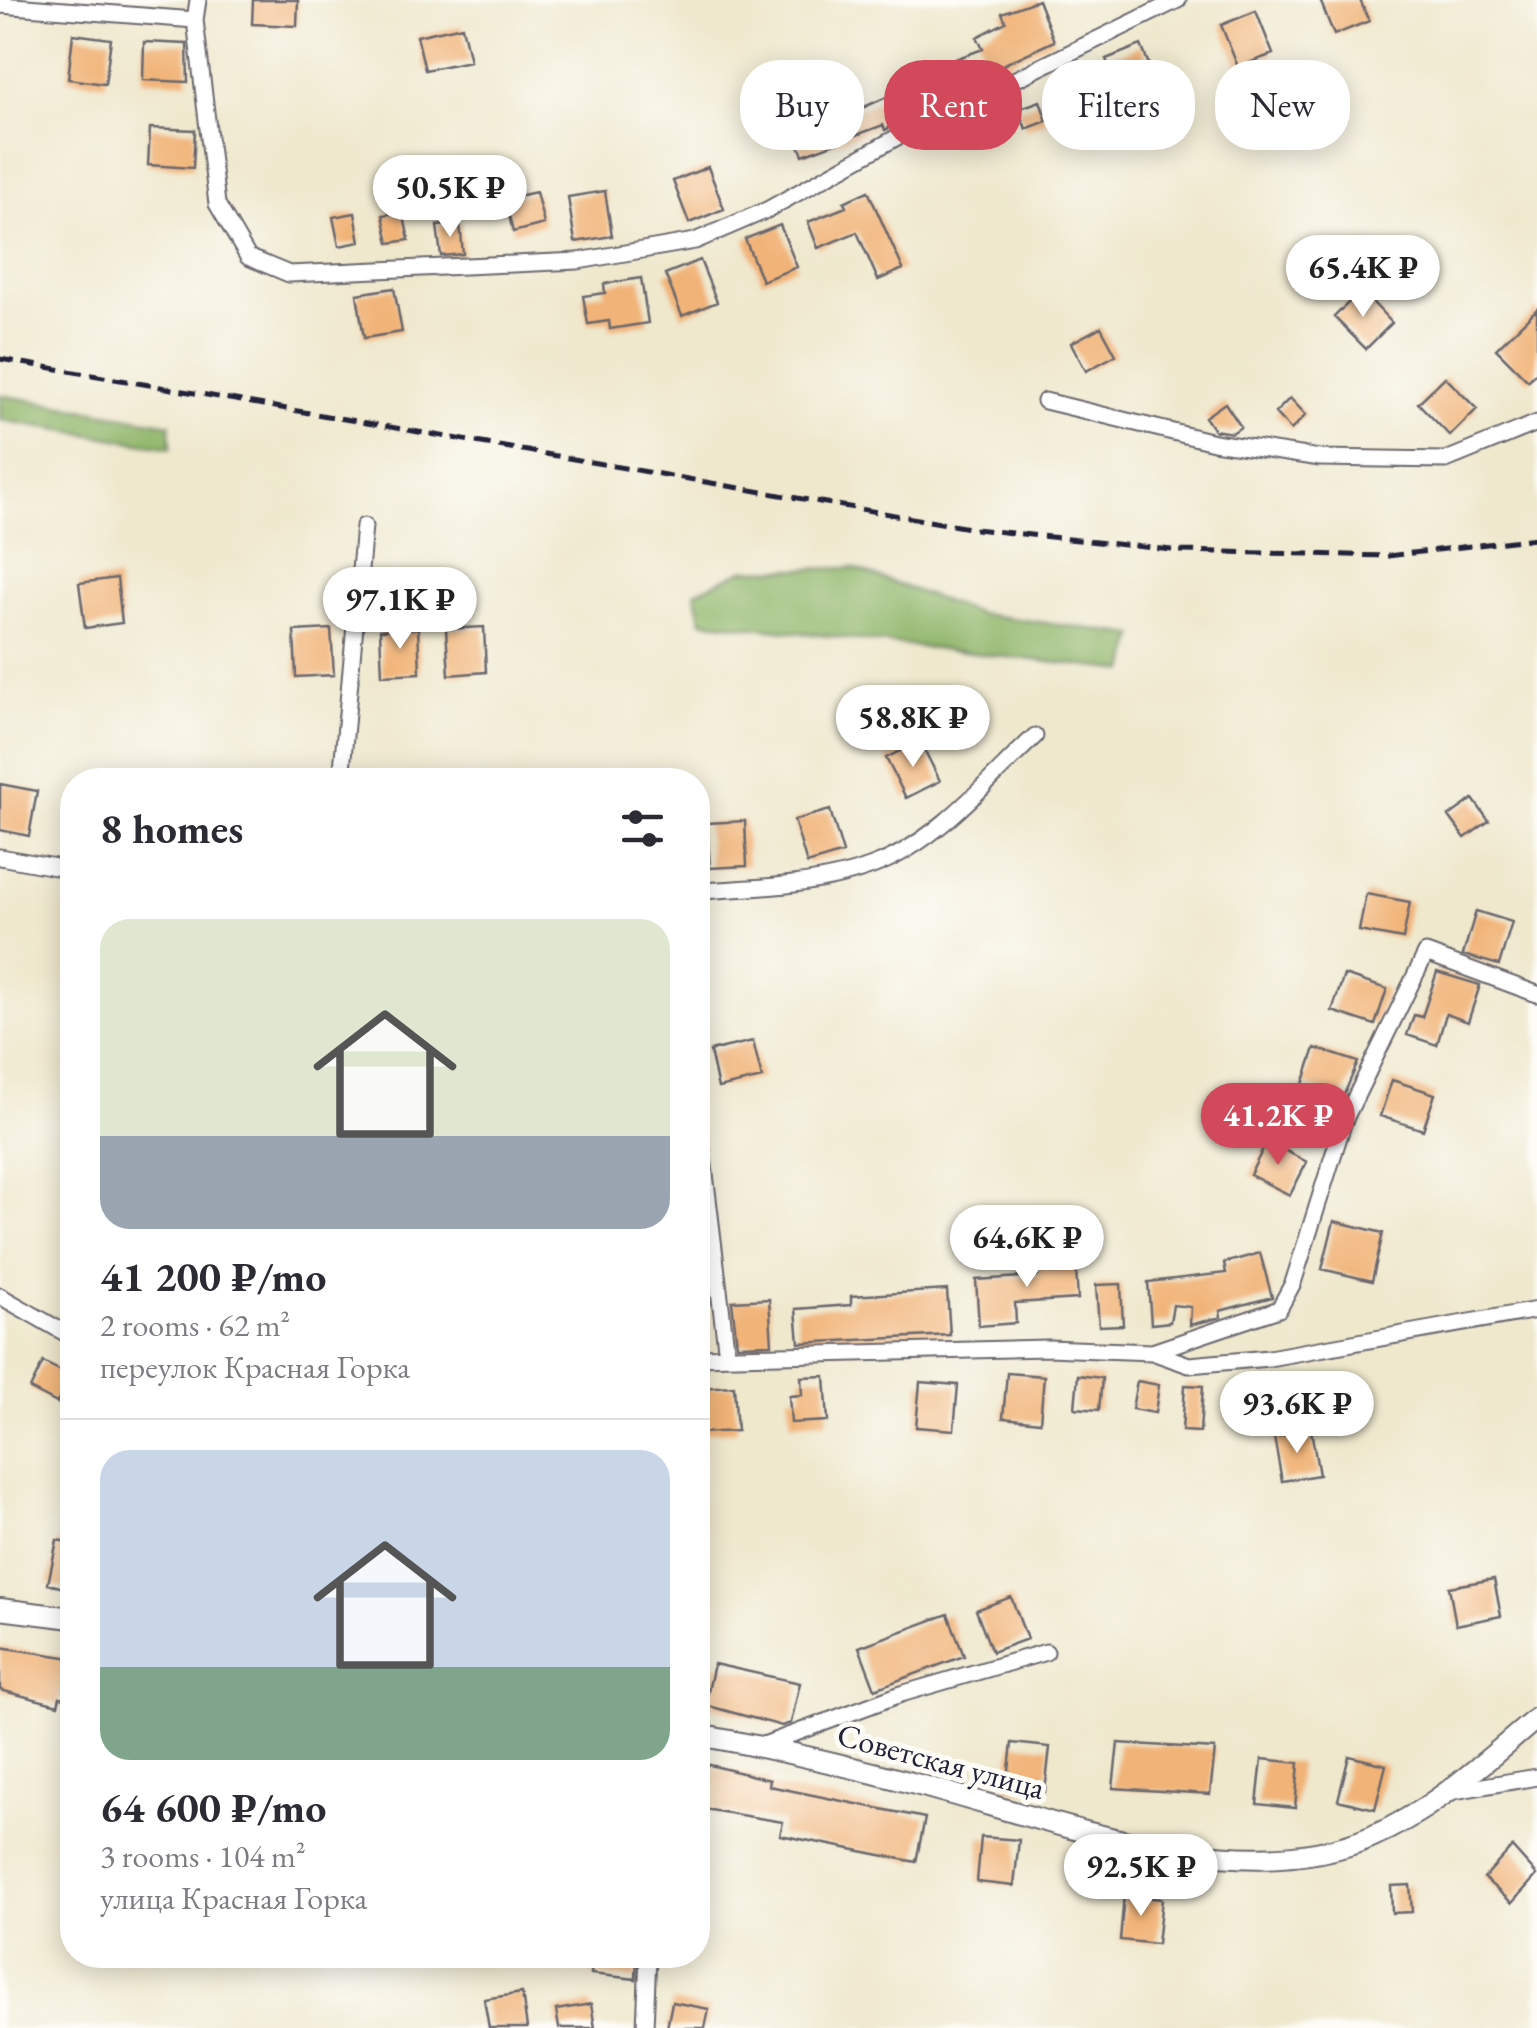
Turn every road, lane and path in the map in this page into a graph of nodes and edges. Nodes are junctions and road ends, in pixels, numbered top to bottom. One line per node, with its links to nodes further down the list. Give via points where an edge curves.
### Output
1 (198, 0): 4 (street)
2 (1178, 0): 4 (street, via 899,136 767,210 695,240 578,261 288,274 248,257 217,204)
3 (0, 5): 4 (street)
4 (195, 20)
5 (1045, 401): 6 (street, via 1214,442 1320,458 1446,460)
6 (1537, 423)
7 (364, 526): 9 (street)
8 (1034, 736): 12 (street, via 936,828 882,863 824,879)
9 (342, 768)
10 (0, 857): 11 (street)
11 (60, 868)
12 (710, 890)
13 (1537, 994): 18 (street, via 1426,954 1344,1121 1280,1310)
14 (710, 1215): 19 (street)
15 (0, 1296): 17 (street)
16 (1537, 1310): 18 (street, via 1269,1358 1189,1365)
17 (60, 1330)
18 (1152, 1352): 19 (street)
19 (727, 1356): 20 (street)
20 (710, 1357)
21 (0, 1609): 22 (main road)
22 (60, 1616)
23 (1046, 1652): 26 (street, via 901,1694)
24 (1537, 1718): 28 (main road, Советская улица)
25 (710, 1737): 26 (main road, Советская улица)
26 (760, 1746): 28 (main road, Советская улица, via 1072,1827 1250,1858 1367,1838)
27 (1537, 1777): 28 (street)
28 (1448, 1792)
29 (647, 1968): 30 (street)
30 (645, 2028)

